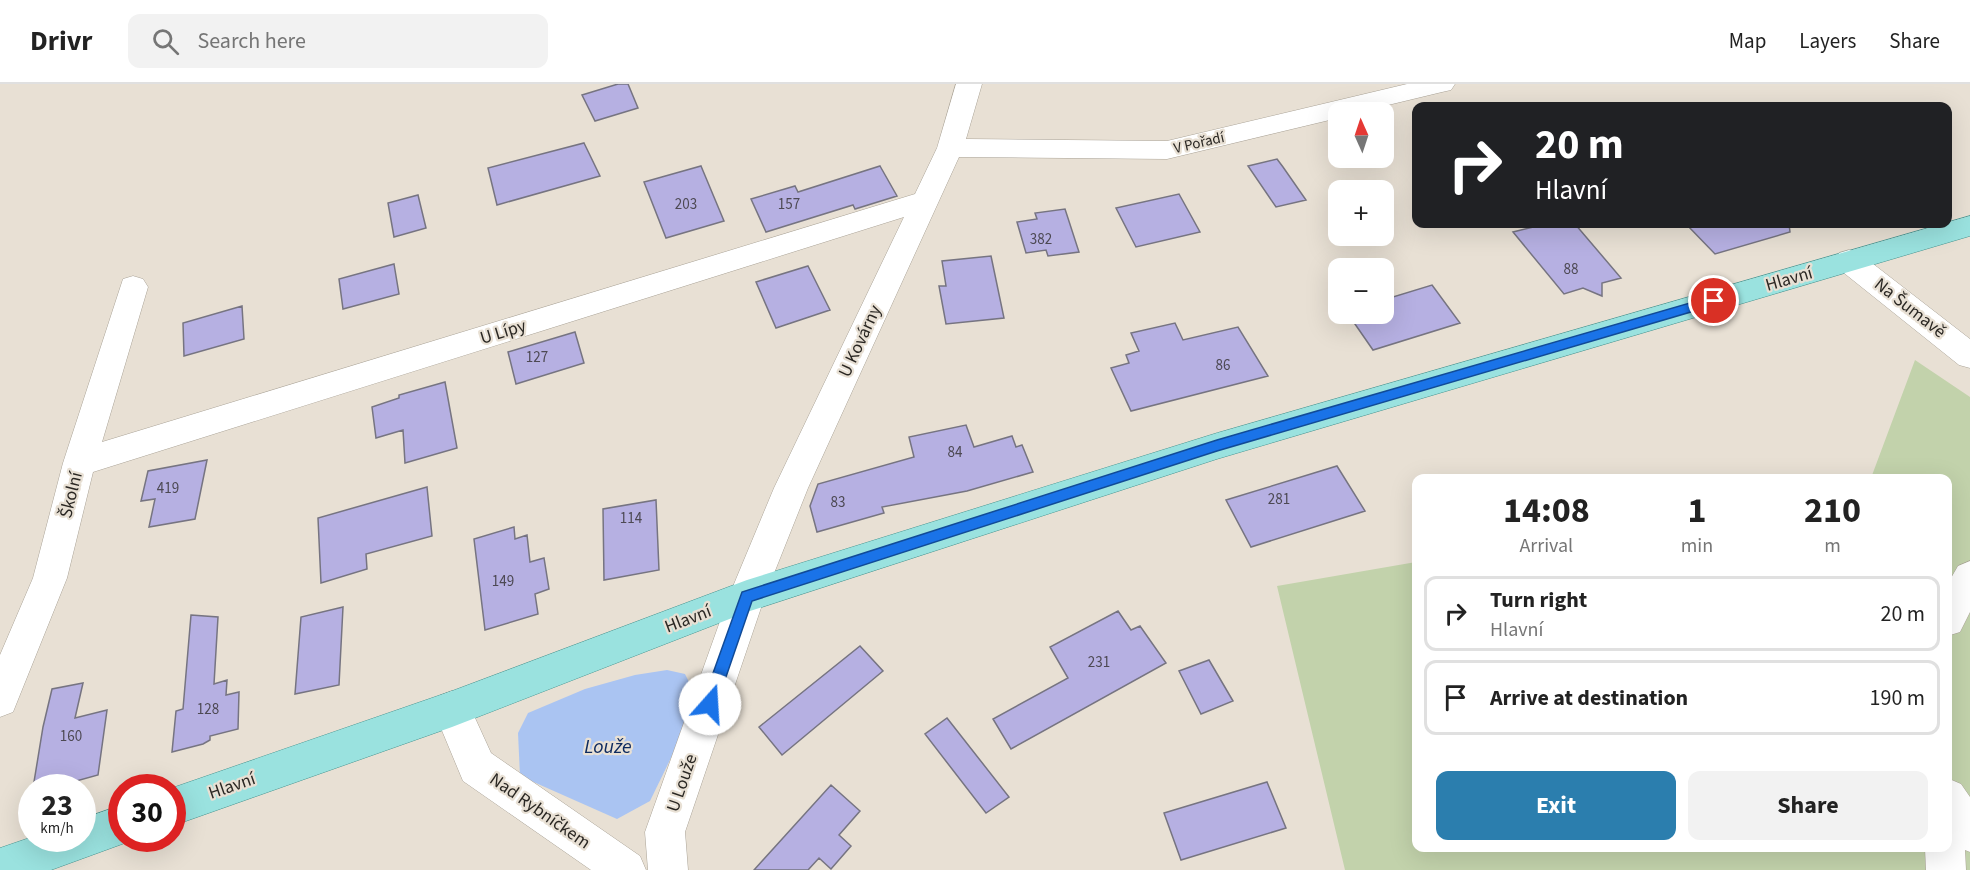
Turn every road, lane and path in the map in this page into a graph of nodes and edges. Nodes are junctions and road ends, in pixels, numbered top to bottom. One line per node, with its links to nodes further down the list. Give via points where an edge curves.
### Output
1 (969, 84): 3 (street, U Kovárny)
2 (1442, 84): 3 (street, V Pořadí, via 1167,150)
3 (950, 148): 4 (street, U Kovárny)
4 (927, 200): 9 (street, U Lípy); 11 (street, U Kovárny, via 791,488)
5 (1970, 226): 6 (main road, Hlavní)
6 (1849, 261): 8 (street, Na Šumavě); 11 (main road, Hlavní, via 1217,446)
7 (133, 287): 9 (street, Školní)
8 (1970, 356)
9 (79, 463): 13 (street, Školní, via 50,578)
10 (1970, 576): 12 (street)
11 (747, 596): 14 (main road, Hlavní); 22 (street, U Louže, via 665,832)
12 (1952, 610)
13 (0, 699)
14 (452, 709): 15 (main road, Hlavní); 21 (street, Nad Rybníčkem, via 477,767)
15 (186, 802)
16 (1952, 805): 18 (street)
17 (108, 830): 20 (main road)
18 (1970, 832)
19 (1945, 852): 23 (street)
20 (0, 868)
21 (626, 870)
22 (668, 870)
23 (1946, 870)

